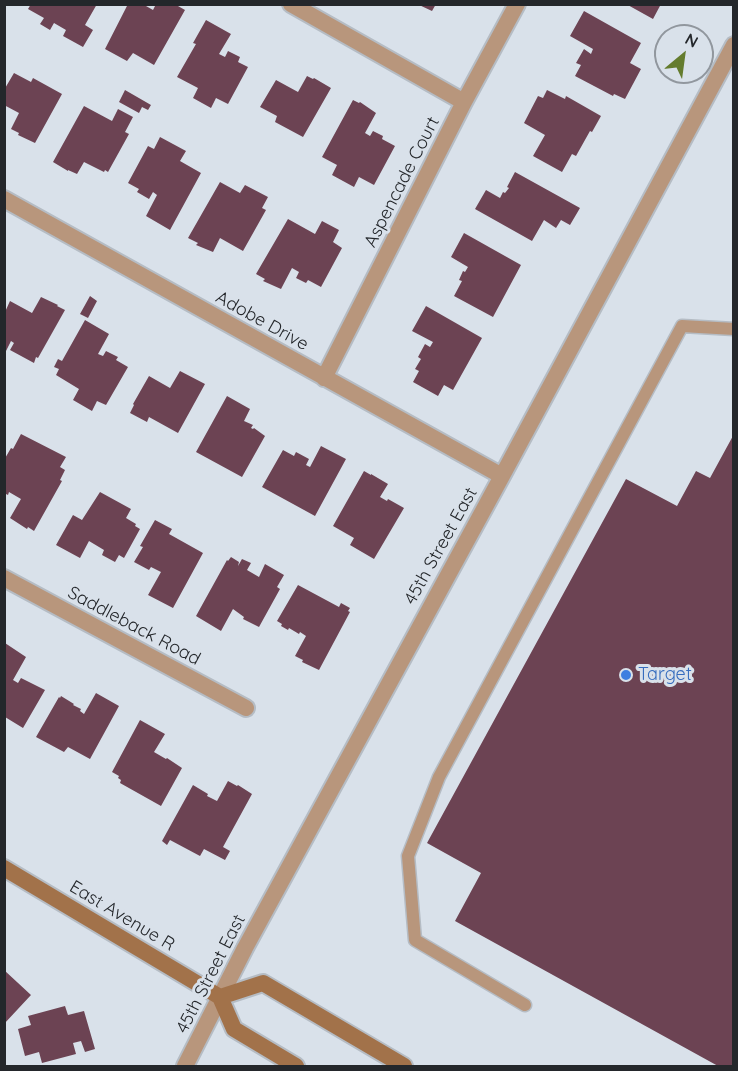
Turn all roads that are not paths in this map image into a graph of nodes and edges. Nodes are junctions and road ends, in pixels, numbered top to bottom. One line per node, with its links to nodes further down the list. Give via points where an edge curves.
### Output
1 (291, 4): 4 (street)
2 (517, 4): 4 (street, Aspencade Court)
3 (734, 45): 8 (street, 45th Street East)
4 (464, 102): 7 (street, Aspencade Court)
5 (4, 199): 7 (street, Adobe Drive)
6 (734, 329): 13 (lane, via 682,326 439,777 408,856 416,940)
7 (324, 378): 8 (street, Adobe Drive)
8 (502, 476): 12 (street, 45th Street East)
9 (4, 578): 10 (street, Saddleback Road)
10 (246, 708)
11 (4, 868): 12 (main road, East Avenue R)
12 (220, 997): 14 (street, 45th Street East); 15 (main road, via 234,1029); 16 (main road, via 262,983)
13 (525, 1005)
14 (185, 1066)
15 (296, 1066)
16 (404, 1066)

